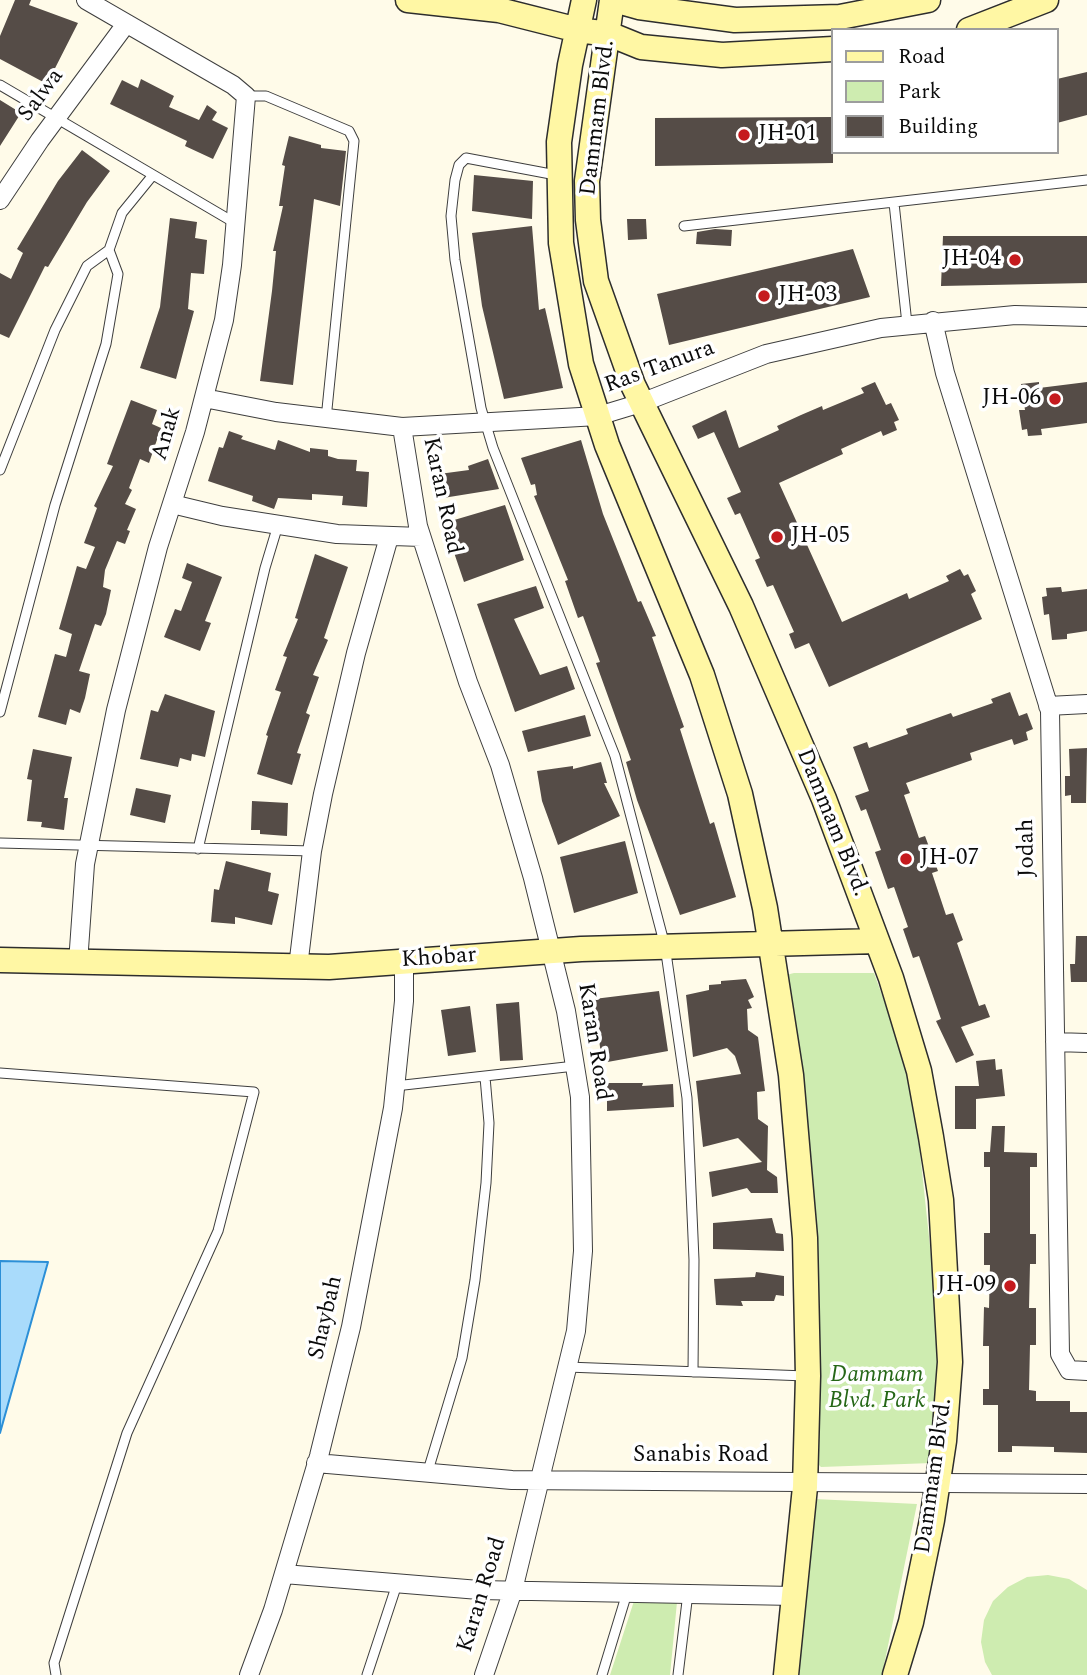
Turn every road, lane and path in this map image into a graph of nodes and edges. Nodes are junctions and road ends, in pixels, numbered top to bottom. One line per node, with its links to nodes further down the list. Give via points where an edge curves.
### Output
1 (86, 0): 7 (street)
2 (408, 0): 9 (main road, via 499,10)
3 (584, 0): 9 (main road, Dammam Blvd.)
4 (613, 0): 5 (main road, via 735,20 840,17); 10 (main road, Dammam Blvd.)
5 (928, 0)
6 (1046, 0): 8 (main road)
7 (126, 24): 13 (street); 14 (street, Salwa)
8 (975, 28)
9 (578, 30): 10 (main road); 16 (main road, Dammam Blvd., via 559,142)
10 (609, 34): 11 (main road, via 641,47 722,55); 18 (main road, Dammam Blvd.)
11 (832, 49)
12 (0, 85): 14 (lane)
13 (246, 96): 21 (street, Anak); 30 (lane, via 266,96 349,131 354,141)
14 (56, 118): 15 (lane); 19 (street, Salwa)
15 (153, 175): 21 (lane); 23 (lane, via 122,213)
16 (560, 176): 18 (lane); 29 (main road, Dammam Blvd., via 561,243 581,364); 31 (lane, via 466,158 459,165 451,216 455,260)
17 (1087, 180): 20 (lane)
18 (587, 181): 28 (main road, Dammam Blvd., via 596,281)
19 (0, 200)
20 (894, 203): 22 (lane); 26 (lane)
21 (235, 223): 27 (street, Anak, via 224,320)
22 (684, 226)
23 (109, 250): 33 (lane, via 87,267 55,330); 40 (lane, via 118,274 106,344 55,505)
24 (1087, 317): 25 (street, Ras Tanura, via 1015,315)
25 (933, 321): 26 (street, Ras Tanura); 39 (street, Jodah)
26 (907, 324): 28 (street, Ras Tanura, via 766,355)
27 (204, 398): 30 (street, Ras Tanura); 34 (street, Anak)
28 (641, 403): 29 (street, Ras Tanura); 45 (main road, Dammam Blvd., via 741,606 824,799)
29 (598, 416): 31 (street, Ras Tanura); 46 (main road, Dammam Blvd., via 702,676 740,794)
30 (326, 419): 32 (street, Ras Tanura)
31 (486, 424): 32 (street, Ras Tanura); 47 (lane, via 540,573 615,756)
32 (402, 427): 37 (street, Karan Road)
33 (0, 470)
34 (172, 504): 35 (street); 42 (street, Anak, via 136,631)
35 (278, 525): 36 (street); 43 (lane)
36 (389, 537): 37 (street); 44 (street, via 348,687)
37 (421, 537): 48 (street, Karan Road, via 500,765)
38 (1087, 704): 39 (street)
39 (1048, 706): 53 (street, Jodah)
40 (0, 712)
41 (0, 842): 42 (lane)
42 (89, 846): 43 (lane); 51 (street, Anak)
43 (198, 849): 44 (lane)
44 (312, 851): 52 (street)
45 (877, 941): 46 (main road, Khobar); 67 (main road, Dammam Blvd., via 919,1071 941,1200 950,1362)
46 (771, 944): 47 (main road, Khobar); 62 (main road, Dammam Blvd., via 791,1075 805,1238)
47 (665, 946): 48 (main road, Khobar); 61 (lane, via 687,1097)
48 (552, 951): 50 (main road, Khobar); 55 (street, Karan Road)
49 (0, 960): 51 (main road, Khobar)
50 (404, 962): 52 (main road, Khobar); 58 (street, Shaybah)
51 (78, 963): 52 (main road, Khobar)
52 (298, 967)
53 (1055, 1042): 54 (street); 60 (street, Jodah, via 1060,1354 1069,1370)
54 (1087, 1043)
55 (575, 1066): 57 (lane); 59 (street, Karan Road, via 580,1097 583,1251 576,1331)
56 (0, 1073): 75 (lane, via 254,1092 218,1231 127,1433 54,1663)
57 (485, 1077): 58 (lane); 64 (lane, via 489,1123 475,1280 462,1358)
58 (395, 1086): 63 (street, Shaybah, via 365,1263)
59 (567, 1367): 61 (lane); 65 (street, Karan Road)
60 (1087, 1371)
61 (693, 1372): 62 (lane)
62 (808, 1376): 66 (main road, Dammam Blvd.)
63 (316, 1463): 64 (street, Sanabis Road); 69 (street, Shaybah)
64 (426, 1474): 65 (street, Sanabis Road)
65 (540, 1480): 66 (street, Sanabis Road); 71 (street, Karan Road)
66 (805, 1480): 67 (street, Sanabis Road); 74 (main road, Dammam Blvd.)
67 (937, 1481): 68 (street, Sanabis Road); 82 (main road, Dammam Blvd., via 911,1622)
68 (1087, 1484)
69 (284, 1574): 70 (street); 76 (street, Shaybah)
70 (397, 1584): 71 (street); 77 (lane)
71 (513, 1590): 72 (street); 78 (street, Karan Road)
72 (627, 1592): 73 (street); 79 (lane)
73 (688, 1593): 74 (street); 80 (lane)
74 (794, 1596): 81 (main road, Dammam Blvd.)
75 (56, 1675)
76 (249, 1675)
77 (367, 1675)
78 (484, 1675)
79 (602, 1675)
80 (678, 1675)
81 (786, 1675)
82 (895, 1675)

